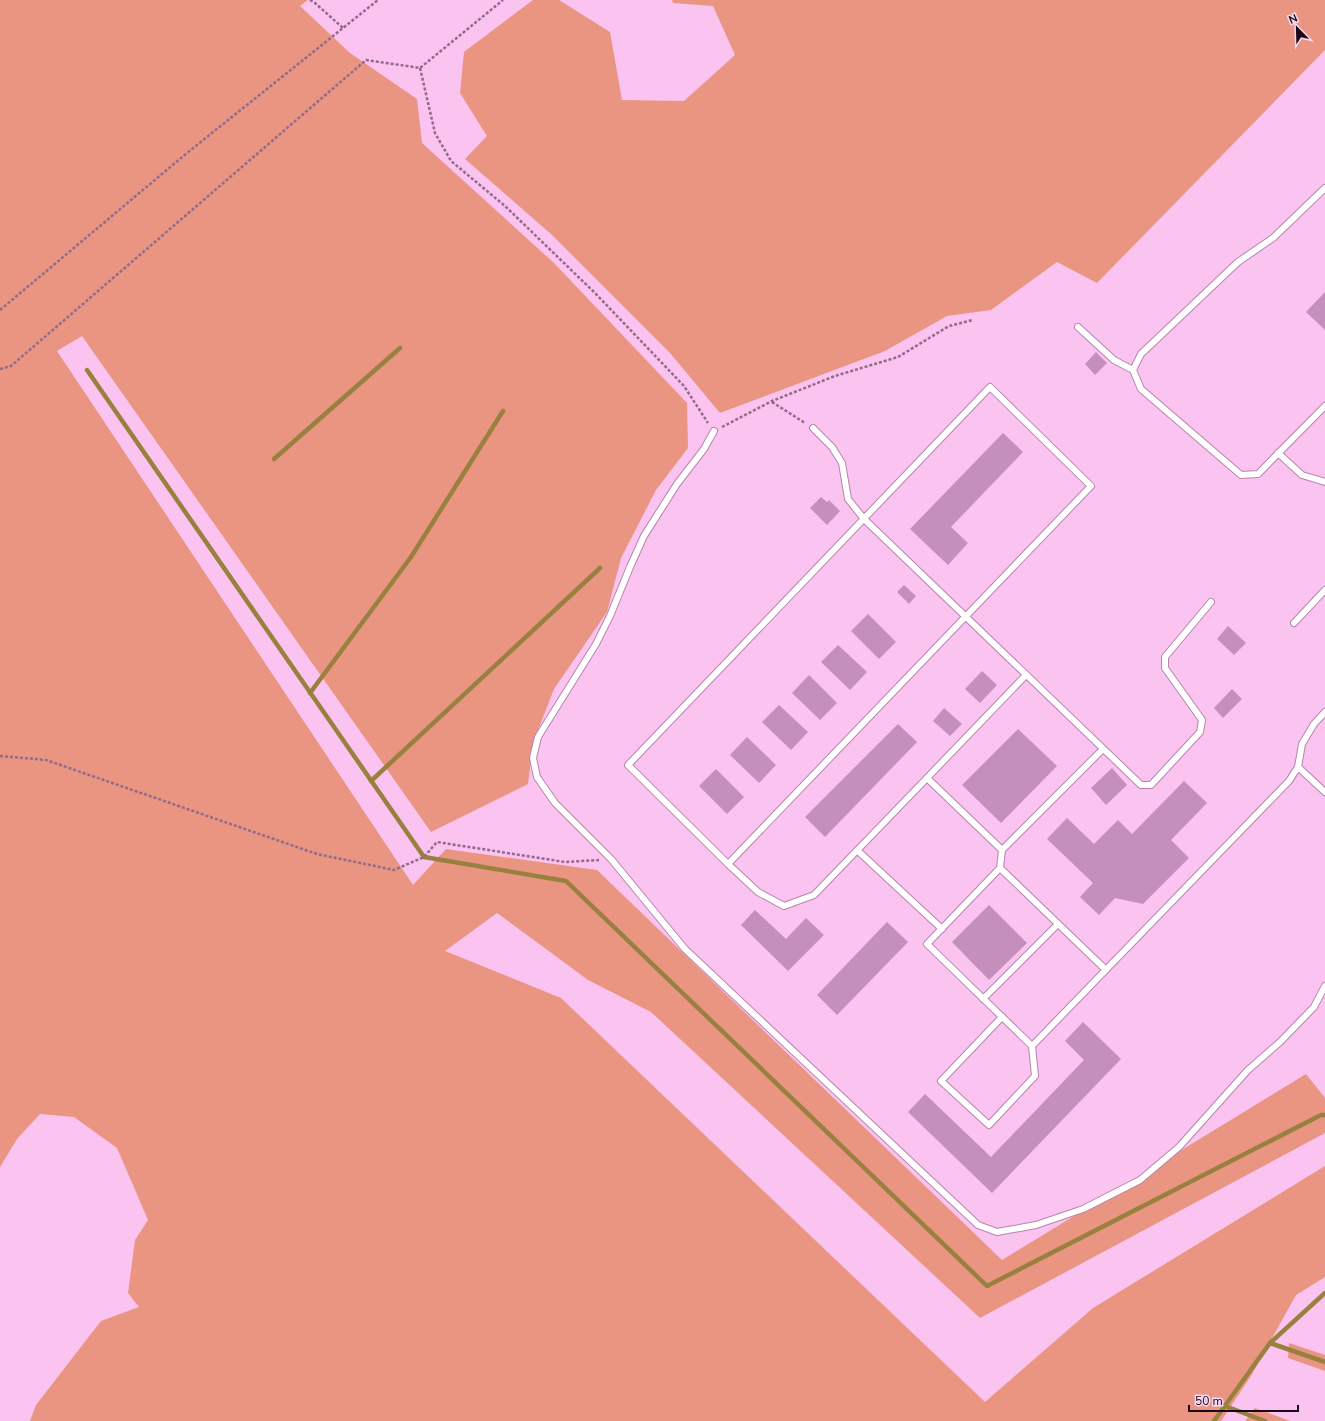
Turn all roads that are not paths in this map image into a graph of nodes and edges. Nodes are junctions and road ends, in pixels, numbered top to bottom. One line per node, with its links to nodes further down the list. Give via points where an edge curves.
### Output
1 (1325, 188): 3 (lane, via 1273,238 1238,262 1141,354)
2 (1078, 327): 3 (lane, via 1114,360)
3 (1133, 370): 7 (lane, via 1141,389 1241,475 1258,474)
4 (1325, 406): 7 (lane)
5 (813, 428): 9 (lane, via 832,447 842,463 848,499)
6 (714, 431): 27 (lane, via 644,536 596,644 538,737 533,758 537,777 554,803 611,859 685,949 978,1225 997,1232 1036,1225 1083,1209 1140,1180 1179,1147 1248,1070 1314,1007)
7 (1278, 453): 8 (lane, via 1302,475)
8 (1325, 482)
9 (864, 519): 12 (lane); 12 (lane, via 990,388 1091,486); 22 (lane, via 628,765)
10 (1325, 590): 13 (lane)
11 (1210, 602): 16 (lane, via 1166,657 1166,668 1202,720 1200,732 1151,785 1141,785)
12 (966, 617): 14 (lane); 22 (lane)
13 (1294, 622)
14 (1026, 675): 16 (lane); 18 (lane)
15 (1325, 712): 17 (lane, via 1302,744)
16 (1103, 749): 20 (lane)
17 (1298, 767): 19 (lane); 26 (lane, via 1290,781)
18 (927, 778): 20 (lane); 21 (lane)
19 (1325, 792)
20 (1002, 850): 23 (lane)
21 (858, 851): 22 (lane, via 814,895 784,906 758,892); 25 (lane)
22 (728, 864)
23 (1000, 868): 24 (lane); 25 (lane)
24 (1058, 924): 26 (lane); 28 (lane)
25 (942, 929): 28 (lane, via 927,944)
26 (1106, 970): 30 (lane)
27 (1325, 986)
28 (984, 999): 29 (lane)
29 (1002, 1017): 30 (lane); 30 (lane, via 941,1081 989,1125 1035,1076)
30 (1032, 1046)

